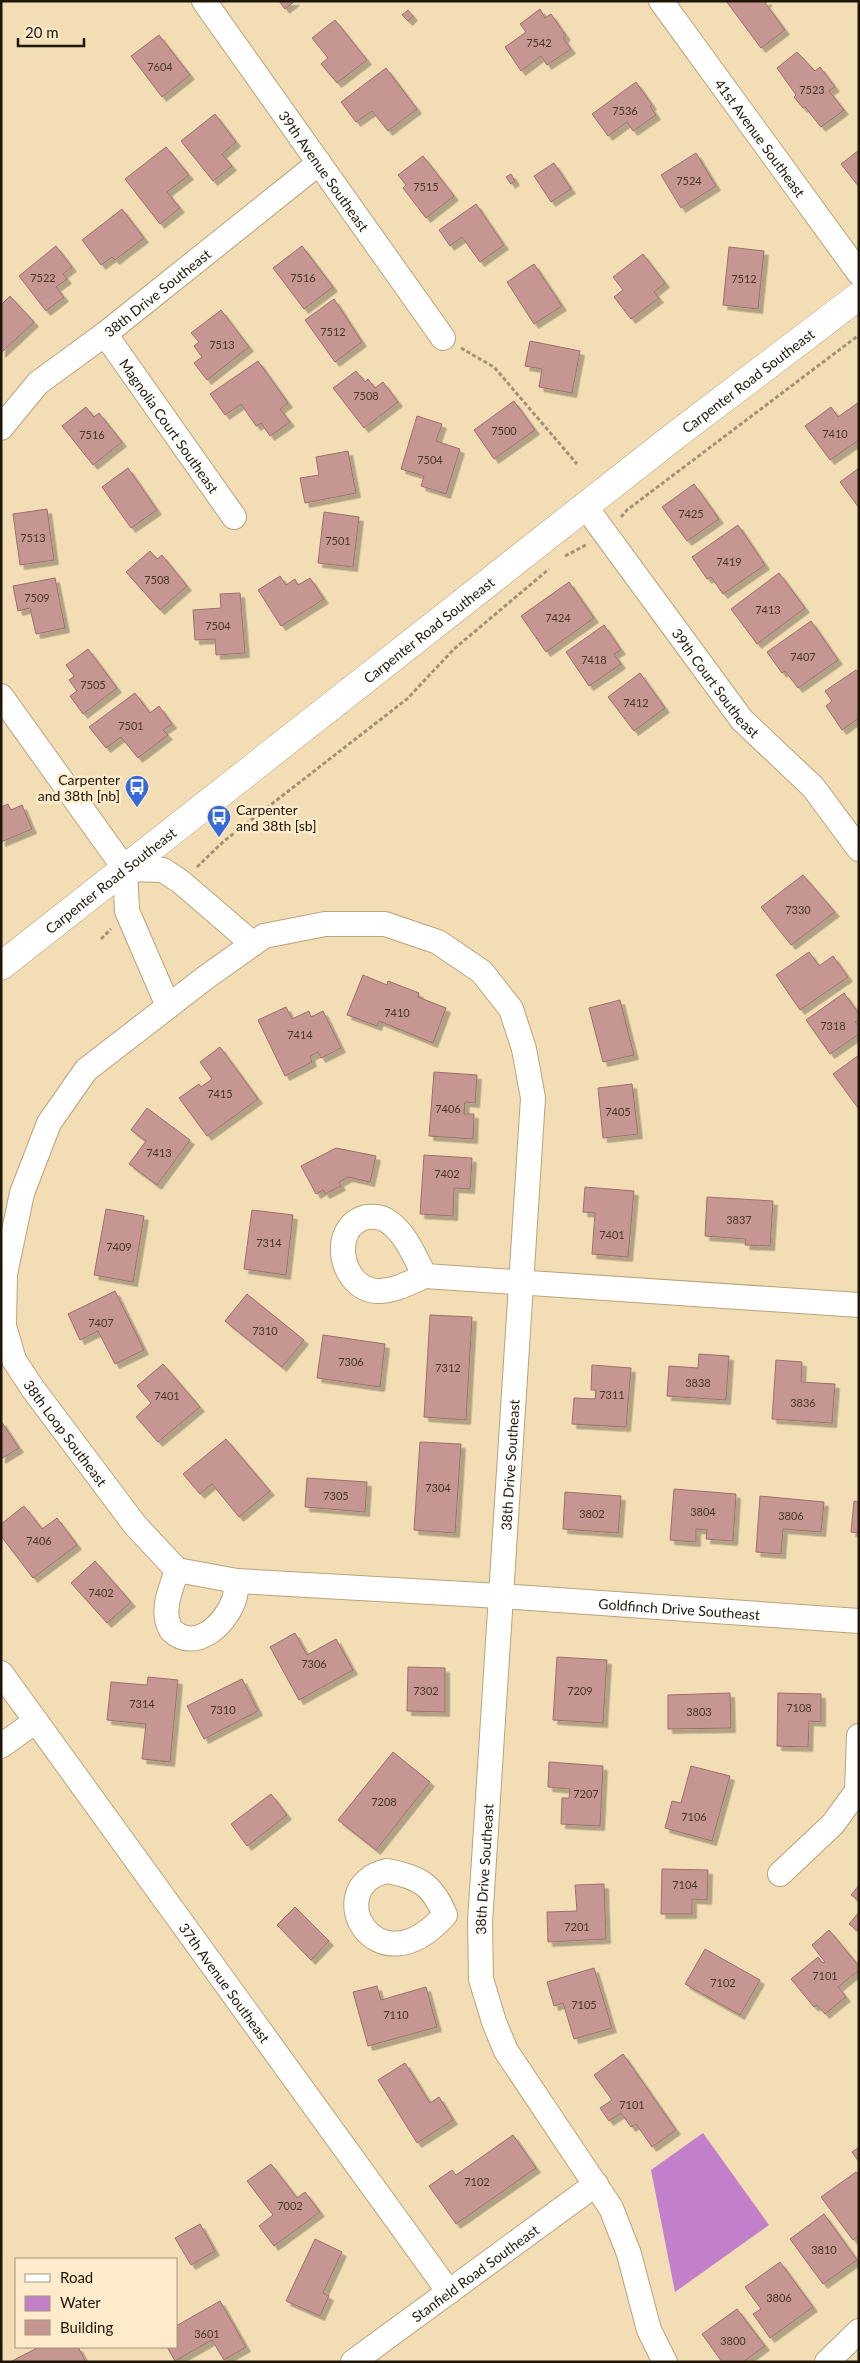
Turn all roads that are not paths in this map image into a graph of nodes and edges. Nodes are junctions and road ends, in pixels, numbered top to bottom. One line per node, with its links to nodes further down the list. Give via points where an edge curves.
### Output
1 (204, 1): 3 (street, 39th Avenue Southeast)
2 (661, 1): 4 (street, 41st Avenue Southeast)
3 (319, 163): 6 (street, 38th Drive Southeast); 7 (street, 39th Avenue Southeast)
4 (859, 273)
5 (859, 296): 9 (street, Carpenter Road Southeast)
6 (105, 334): 8 (street, 38th Drive Southeast, via 38,383); 10 (street, Magnolia Court Southeast)
7 (443, 338)
8 (1, 428)
9 (585, 506): 13 (street, 39th Court Southeast, via 742,720 813,787); 14 (street, Carpenter Road Southeast)
10 (234, 517)
11 (1, 696): 12 (street)
12 (10, 728): 14 (street)
13 (859, 849)
14 (125, 870): 15 (street, via 163,870); 16 (street, Carpenter Road Southeast); 17 (street, via 127,911)
15 (253, 944): 17 (street, 38th Drive Southeast); 21 (street, 38th Drive Southeast, via 264,936 325,924 385,924 438,942 482,972 511,1009 524,1049 533,1098)
16 (1, 966)
17 (168, 1006): 18 (street, 38th Loop Southeast, via 86,1070 49,1123 22,1193)
18 (8, 1215): 19 (street, 38th Loop Southeast)
19 (3, 1273): 23 (street, 38th Loop Southeast, via 4,1326 14,1360 135,1525)
20 (425, 1276): 21 (street)
21 (521, 1283): 22 (street); 25 (street, 38th Drive Southeast)
22 (859, 1305)
23 (177, 1570): 24 (street); 24 (street, via 166,1615 171,1630 184,1638 203,1636 215,1628 234,1600)
24 (237, 1580): 25 (street)
25 (500, 1596): 26 (street, Goldfinch Drive Southeast); 33 (street, 38th Drive Southeast)
26 (859, 1621)
27 (1, 1673): 28 (street, 37th Avenue Southeast)
28 (36, 1721): 30 (street); 35 (street, 37th Avenue Southeast)
29 (859, 1736): 31 (street, via 857,1791 833,1824)
30 (1, 1746)
31 (780, 1874)
32 (445, 1915): 33 (street)
33 (480, 1922): 34 (street, 38th Drive Southeast, via 481,1979 506,2051)
34 (596, 2184): 35 (street, Stanfield Road Southeast); 38 (street, 38th Drive Southeast, via 621,2231 647,2324)
35 (449, 2292): 37 (street, Stanfield Road Southeast)
36 (859, 2331): 39 (street)
37 (353, 2362)
38 (666, 2362)
39 (827, 2362)

